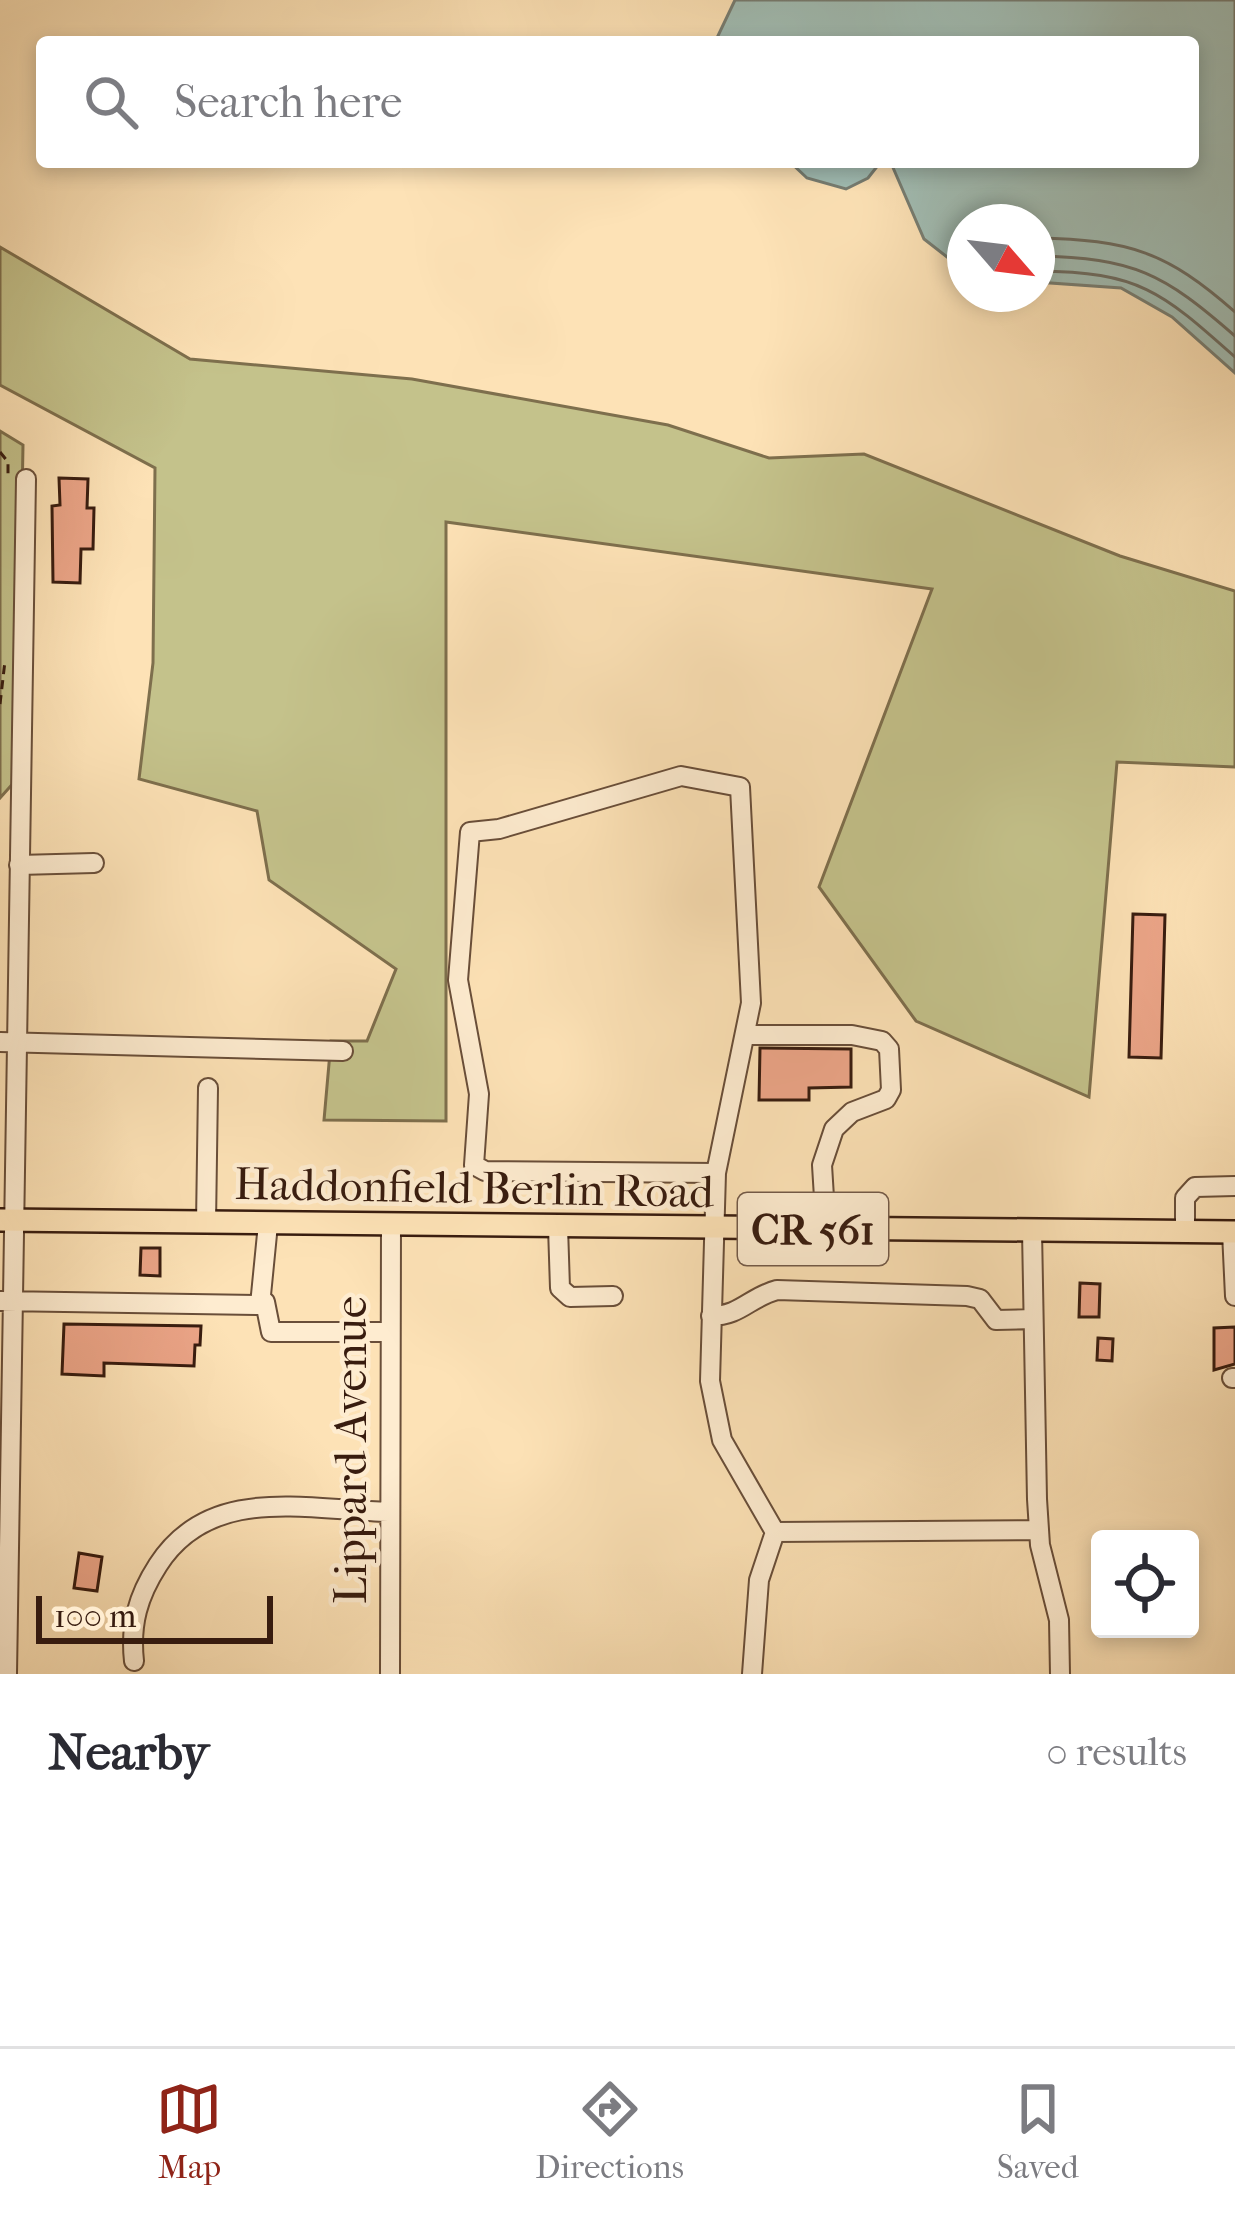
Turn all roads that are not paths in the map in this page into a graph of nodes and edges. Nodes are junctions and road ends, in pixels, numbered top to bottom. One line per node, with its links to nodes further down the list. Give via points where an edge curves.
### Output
1 (26, 479): 3 (street)
2 (94, 863): 3 (street)
3 (19, 865): 5 (street)
4 (745, 1035): 8 (street); 8 (street, via 751,986 740,787 681,776 470,832 458,980 479,1094 474,1165); 16 (street, via 852,1035 889,1048 886,1099 834,1129 822,1165)
5 (8, 1042): 6 (street); 10 (street)
6 (343, 1051)
7 (208, 1088): 11 (street)
8 (716, 1173): 15 (street)
9 (1235, 1186): 18 (street, via 1195,1186 1185,1198)
10 (6, 1220): 11 (main road, Haddonfield Berlin Road / CR 561); 22 (street)
11 (206, 1223): 12 (main road, Haddonfield Berlin Road / CR 561)
12 (268, 1224): 13 (main road, Haddonfield Berlin Road / CR 561); 23 (street)
13 (391, 1225): 14 (main road, Haddonfield Berlin Road / CR 561); 26 (street, Lippard Avenue)
14 (558, 1227): 15 (main road, Haddonfield Berlin Road / CR 561); 21 (street, via 560,1288 570,1297)
15 (713, 1229): 16 (main road, Haddonfield Berlin Road / CR 561); 24 (street)
16 (826, 1230): 17 (main road, Haddonfield Berlin Road / CR 561)
17 (1032, 1231): 18 (main road, Haddonfield Berlin Road / CR 561); 25 (street)
18 (1186, 1232): 19 (main road, Haddonfield Berlin Road / CR 561)
19 (1234, 1232): 20 (street)
20 (1235, 1295)
21 (613, 1296)
22 (6, 1301): 23 (street); 27 (street)
23 (265, 1303): 26 (street, via 271,1332)
24 (711, 1316): 25 (street, via 734,1316 777,1290 967,1295 996,1320); 30 (street, via 712,1413)
25 (1033, 1319): 29 (street)
26 (388, 1332): 28 (street, Lippard Avenue)
27 (5, 1401): 31 (street)
28 (388, 1512): 32 (street, via 240,1508 202,1519 147,1582 131,1630); 34 (street, Lippard Avenue)
29 (1039, 1530): 30 (street); 36 (street, via 1059,1619)
30 (775, 1532): 35 (street, via 759,1580)
31 (4, 1579): 33 (street)
32 (134, 1661)
33 (7, 1674)
34 (390, 1674)
35 (752, 1674)
36 (1060, 1674)

